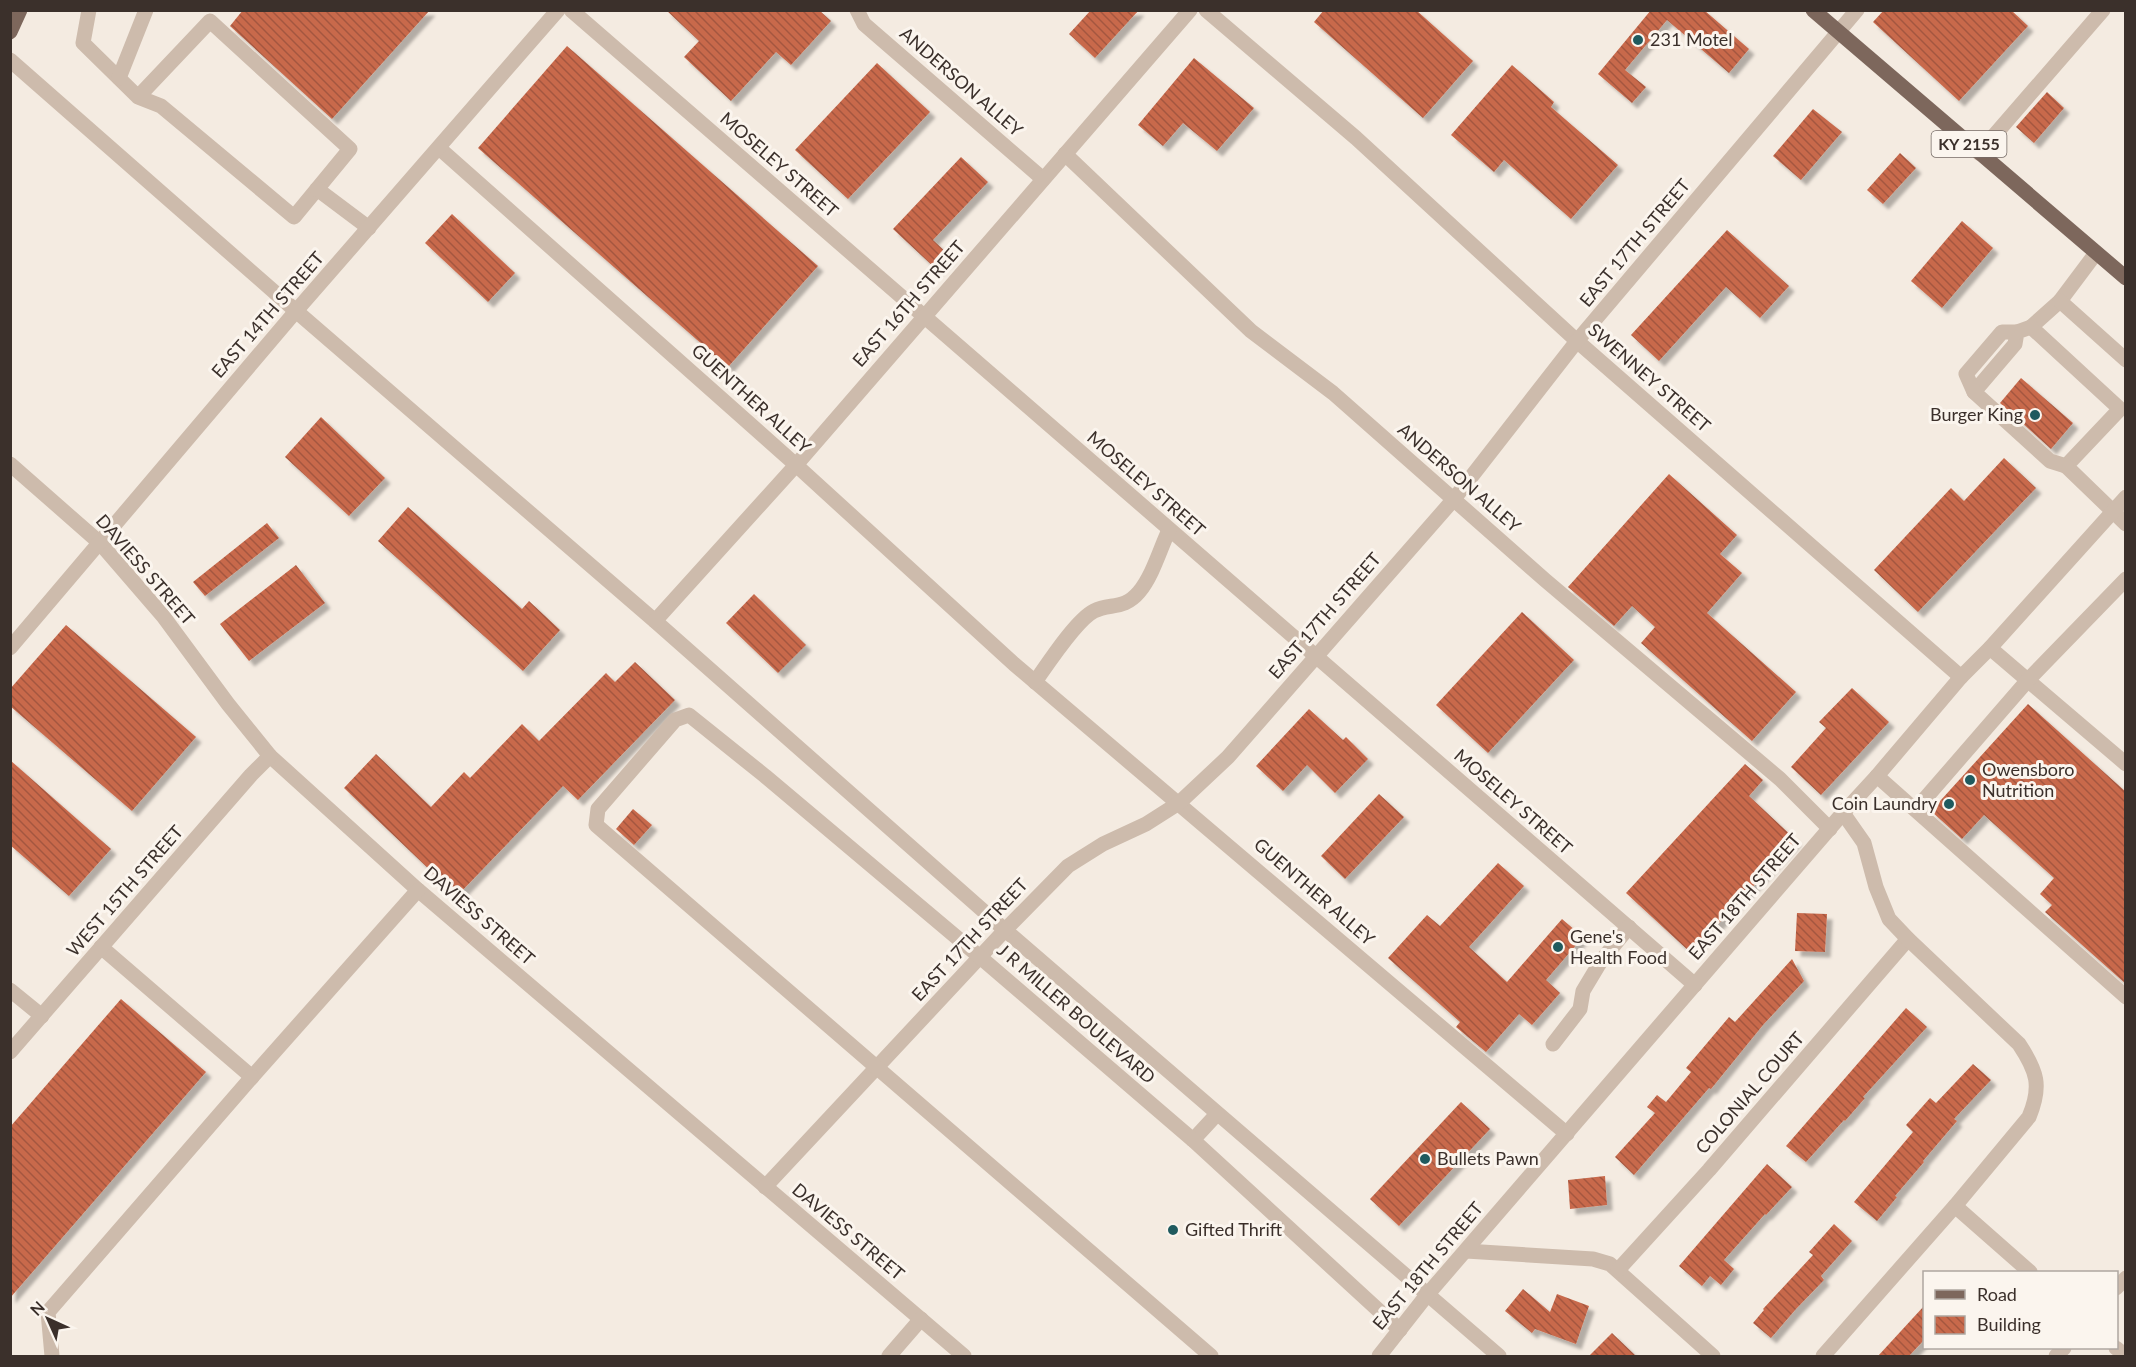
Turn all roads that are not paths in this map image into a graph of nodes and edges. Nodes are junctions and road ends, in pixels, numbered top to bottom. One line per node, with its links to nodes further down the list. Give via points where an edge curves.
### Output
1 (20, 10): 12 (main road)
2 (89, 10): 15 (street, via 83,43)
3 (146, 10): 15 (street)
4 (558, 10): 17 (street, EAST 14TH STREET)
5 (572, 10): 27 (street, MOSELEY STREET)
6 (857, 10): 20 (street, ANDERSON ALLEY, via 864,24)
7 (1190, 10): 19 (street, EAST 16TH STREET)
8 (1206, 10): 29 (street, SWENNEY STREET, via 1356,138)
9 (1813, 10): 13 (main road, KY 2155)
10 (1857, 10): 13 (street, EAST 17TH STREET)
11 (2103, 10): 18 (street)
12 (10, 32)
13 (1838, 32): 18 (main road, KY 2155); 29 (street, EAST 17TH STREET)
14 (10, 60): 26 (street)
15 (119, 78): 16 (street)
16 (138, 97): 21 (street, via 161,106 294,218); 21 (street, via 210,21 350,149)
17 (439, 148): 22 (street, EAST 14TH STREET); 33 (street, GUENTHER ALLEY)
18 (1979, 153): 23 (main road, KY 2155)
19 (1065, 154): 20 (street, EAST 16TH STREET); 36 (street, ANDERSON ALLEY, via 1251,331 1333,393)
20 (1043, 179): 27 (street, EAST 16TH STREET)
21 (317, 189): 22 (street)
22 (369, 228): 26 (street, EAST 14TH STREET)
23 (2096, 253): 24 (main road, KY 2155); 25 (street)
24 (2126, 278)
25 (2060, 301): 28 (street); 30 (street)
26 (297, 311): 40 (street, EAST 14TH STREET); 42 (street)
27 (924, 318): 33 (street, EAST 16TH STREET); 39 (street, MOSELEY STREET)
28 (2024, 330): 31 (street); 34 (street, via 1974,392 2050,461)
29 (1577, 341): 36 (street, EAST 17TH STREET); 46 (street, SWENNEY STREET)
30 (2126, 360)
31 (2122, 405): 34 (street)
32 (10, 464): 40 (street, DAVIESS STREET)
33 (796, 465): 42 (street, EAST 16TH STREET); 48 (street, GUENTHER ALLEY)
34 (2067, 466): 37 (street)
35 (2126, 497): 37 (street, EAST 18TH STREET)
36 (1454, 499): 45 (street, EAST 17TH STREET); 55 (street, ANDERSON ALLEY, via 1780,779)
37 (2114, 511): 38 (street); 44 (street, EAST 18TH STREET)
38 (2126, 524)
39 (1169, 530): 45 (street, MOSELEY STREET); 48 (street, via 1139,592 1121,605 1093,611)
40 (100, 543): 43 (street, EAST 14TH STREET); 49 (street, DAVIESS STREET, via 163,616)
41 (2126, 579): 47 (street)
42 (655, 621): 58 (street)
43 (10, 648)
44 (1990, 648): 46 (street, EAST 18TH STREET); 47 (street)
45 (1316, 657): 52 (street, EAST 17TH STREET, via 1228,758); 57 (street, MOSELEY STREET)
46 (1961, 677): 51 (street, EAST 18TH STREET)
47 (2028, 680): 50 (street); 53 (street)
48 (1035, 682): 52 (street, GUENTHER ALLEY)
49 (270, 756): 56 (street, DAVIESS STREET); 60 (street, WEST 15TH STREET)
50 (2126, 764)
51 (1877, 776): 53 (street); 54 (street, EAST 18TH STREET)
52 (1179, 802): 58 (street, EAST 17TH STREET, via 1068,866); 71 (street, GUENTHER ALLEY)
53 (1916, 809): 64 (street)
54 (1843, 813): 55 (street, EAST 18TH STREET); 59 (street, via 1864,843 1889,919)
55 (1830, 828): 62 (street, EAST 18TH STREET)
56 (418, 890): 69 (street); 73 (street, DAVIESS STREET)
57 (1629, 927): 62 (street, MOSELEY STREET); 66 (street, via 1601,961 1583,991 1580,1009)
58 (1005, 930): 61 (street, EAST 17TH STREET); 70 (street)
59 (1908, 939): 74 (street, via 2019,1044 2037,1081 2036,1100 2029,1117); 76 (street, COLONIAL COURT)
60 (101, 948): 65 (street, WEST 15TH STREET); 69 (street)
61 (981, 957): 68 (street, EAST 17TH STREET); 68 (street, J R MILLER BOULEVARD, via 689,715 675,720 598,809 597,825); 72 (street, J R MILLER BOULEVARD)
62 (1695, 985): 71 (street, EAST 18TH STREET)
63 (10, 990): 65 (street)
64 (2126, 997)
65 (42, 1016): 67 (street, WEST 15TH STREET)
66 (1553, 1044)
67 (10, 1052)
68 (877, 1068): 73 (street, EAST 17TH STREET); 84 (street)
69 (252, 1077): 81 (street, via 48,1312)
70 (1217, 1114): 72 (street); 78 (street)
71 (1567, 1134): 75 (street, EAST 18TH STREET)
72 (1193, 1140): 80 (street, J R MILLER BOULEVARD)
73 (765, 1187): 79 (street, DAVIESS STREET)
74 (1955, 1206): 77 (street); 88 (street)
75 (1466, 1251): 76 (street, via 1593,1258); 78 (street, EAST 18TH STREET)
76 (1618, 1270): 87 (street)
77 (2029, 1271)
78 (1427, 1295): 80 (street, EAST 18TH STREET); 86 (street)
79 (921, 1319): 82 (street); 83 (street, DAVIESS STREET)
80 (1400, 1330): 85 (street, EAST 18TH STREET)
81 (52, 1356)
82 (889, 1356)
83 (964, 1356)
84 (1211, 1356)
85 (1379, 1356)
86 (1499, 1356)
87 (1713, 1356)
88 (1823, 1356)

